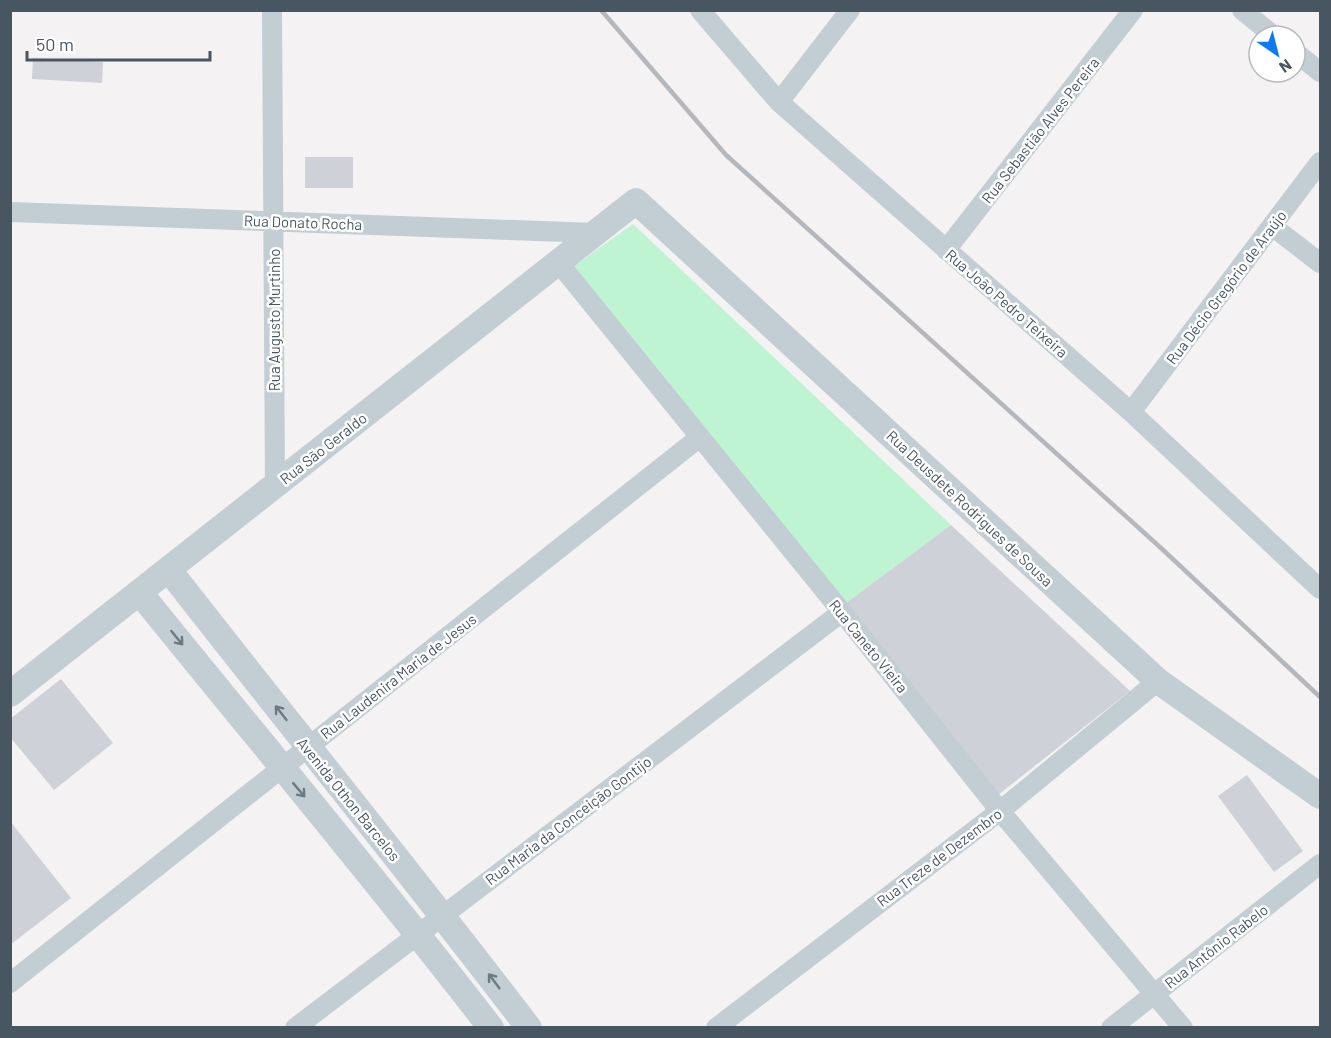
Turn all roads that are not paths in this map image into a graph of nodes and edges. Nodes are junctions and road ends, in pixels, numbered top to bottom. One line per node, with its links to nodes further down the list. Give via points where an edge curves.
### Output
1 (272, 10): 13 (street, Rua Augusto Murtinho)
2 (700, 10): 9 (street, Rua João Pedro Teixeira)
3 (850, 10): 9 (street)
4 (1133, 10): 16 (street, Rua Sebastião Alves Pereira)
5 (1242, 10): 6 (street)
6 (1260, 24)
7 (1307, 62): 8 (street)
8 (1320, 72)
9 (779, 102): 16 (street, Rua João Pedro Teixeira)
10 (1320, 162): 14 (street, Rua Décio Gregório de Araújo)
11 (636, 201): 15 (street, Rua São Geraldo); 26 (street, Rua Deusdete Rodrigues de Sousa)
12 (10, 212): 13 (street, Rua Donato Rocha)
13 (274, 221): 15 (street, Rua Donato Rocha); 21 (street, Rua Augusto Murtinho)
14 (1272, 226): 18 (street); 19 (street, Rua Décio Gregório de Araújo)
15 (595, 233): 17 (street, Rua São Geraldo)
16 (946, 250): 19 (street, Rua João Pedro Teixeira)
17 (558, 262): 20 (street, Rua Caneto Vieira); 21 (street, Rua São Geraldo)
18 (1320, 263)
19 (1131, 412): 23 (street, Rua João Pedro Teixeira)
20 (700, 437): 25 (street, Rua Caneto Vieira); 28 (street, Rua Laudenira Maria de Jesus)
21 (275, 485): 22 (street, Rua São Geraldo)
22 (169, 570): 24 (street, Rua São Geraldo); 28 (street, Avenida Othon Barcelos, one-way to 22)
23 (1320, 589)
24 (140, 592): 27 (street, Rua São Geraldo); 29 (street, one-way to 29)
25 (842, 612): 31 (street, Rua Caneto Vieira); 33 (street, Rua Maria da Conceição Gontijo)
26 (1158, 681): 30 (street, Rua Deusdete Rodrigues de Sousa); 31 (street, Rua Treze de Dezembro)
27 (10, 694)
28 (308, 748): 29 (street, Rua Laudenira Maria de Jesus); 33 (street, Avenida Othon Barcelos)
29 (281, 768): 34 (street, one-way to 34); 35 (street, Rua Laudenira Maria de Jesus)
30 (1320, 796)
31 (1000, 811): 36 (street, Rua Caneto Vieira); 40 (street, Rua Treze de Dezembro)
32 (1320, 864): 36 (street, Rua Antônio Rabelo)
33 (443, 914): 34 (street, Rua Maria da Conceição Gontijo); 39 (street, Avenida Othon Barcelos, one-way to 33)
34 (418, 934): 37 (street, Rua Maria da Conceição Gontijo); 38 (street)
35 (10, 983)
36 (1153, 995): 41 (street, Rua Antônio Rabelo); 42 (street, Rua Caneto Vieira)
37 (295, 1028)
38 (491, 1028)
39 (529, 1028)
40 (716, 1028)
41 (1111, 1028)
42 (1183, 1028)

